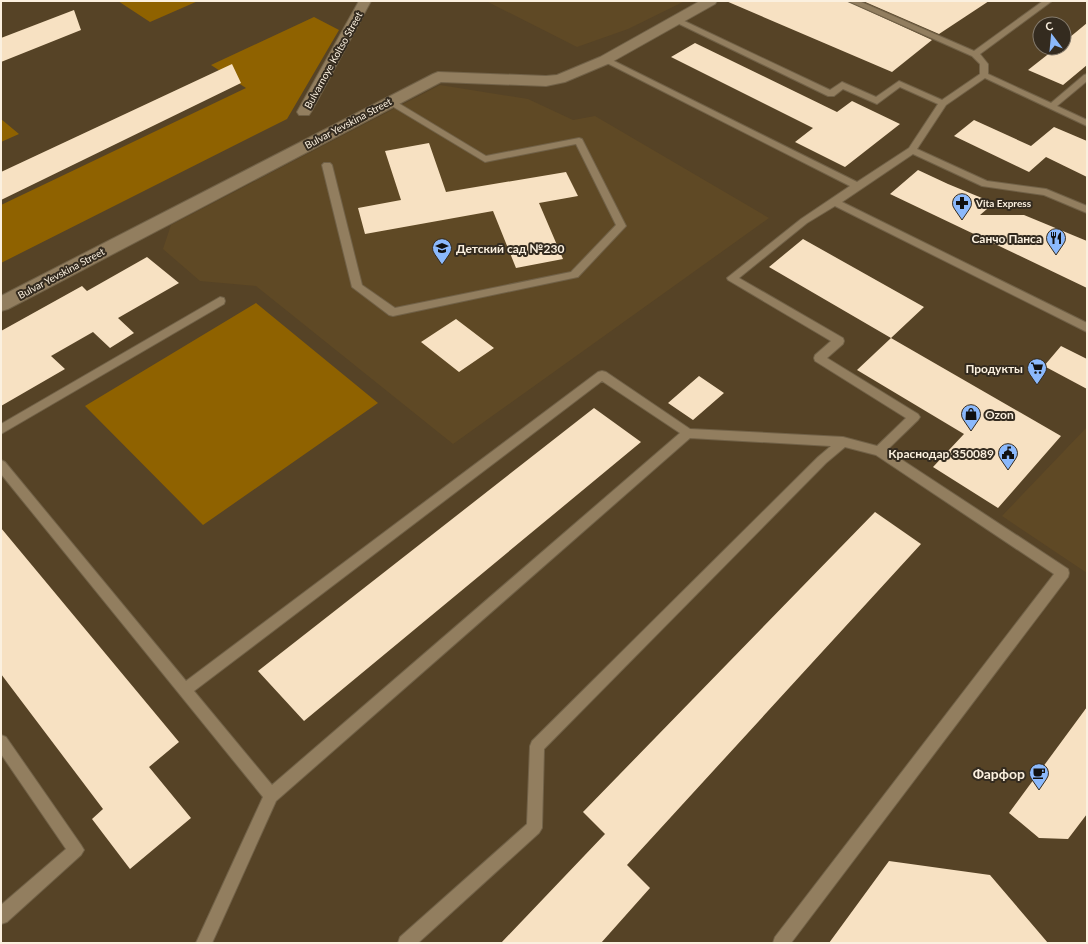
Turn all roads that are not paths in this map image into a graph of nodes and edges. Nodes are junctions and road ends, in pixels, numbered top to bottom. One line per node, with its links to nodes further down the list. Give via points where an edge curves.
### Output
1 (377, 1): 5 (street, Bulvarnoye Koltso Street)
2 (710, 1): 6 (street, Bulvar Yevskina Street)
3 (852, 1): 7 (lane)
4 (1048, 1): 7 (lane)
5 (363, 4): 14 (street, Bulvarnoye Koltso Street)
6 (675, 20): 8 (street, Bulvar Yevskina Street); 12 (lane, via 831,94 842,85 877,101 899,84)
7 (975, 54): 9 (lane, via 984,64)
8 (605, 60): 11 (street, Bulvar Yevskina Street, via 560,79 546,81 438,77); 18 (lane)
9 (984, 75): 12 (lane); 13 (lane)
10 (1087, 77): 13 (lane)
11 (390, 101): 17 (lane, via 484,158 579,141 621,226 574,275 393,312 357,287); 22 (street, Bulvar Yevskina Street)
12 (943, 103): 16 (lane)
13 (1051, 107): 15 (lane)
14 (304, 112)
15 (1087, 123)
16 (912, 150): 18 (lane); 20 (lane, via 985,184 1046,192)
17 (327, 164)
18 (857, 186): 19 (lane)
19 (834, 202): 23 (lane); 27 (lane, via 804,221 732,278 839,341 819,358 914,417)
20 (1087, 210)
21 (220, 301): 24 (lane)
22 (1, 304)
23 (1087, 328)
24 (1, 430)
25 (688, 433): 26 (lane); 29 (lane, via 602,375); 31 (lane)
26 (843, 442): 27 (lane); 34 (lane, via 822,460 537,746 534,828)
27 (879, 451): 35 (lane, via 1063,573)
28 (1, 465): 29 (lane)
29 (184, 690): 31 (lane)
30 (1, 742): 32 (lane, via 76,850)
31 (271, 796): 33 (lane)
32 (1, 916)
33 (204, 943)
34 (406, 943)
35 (781, 943)

